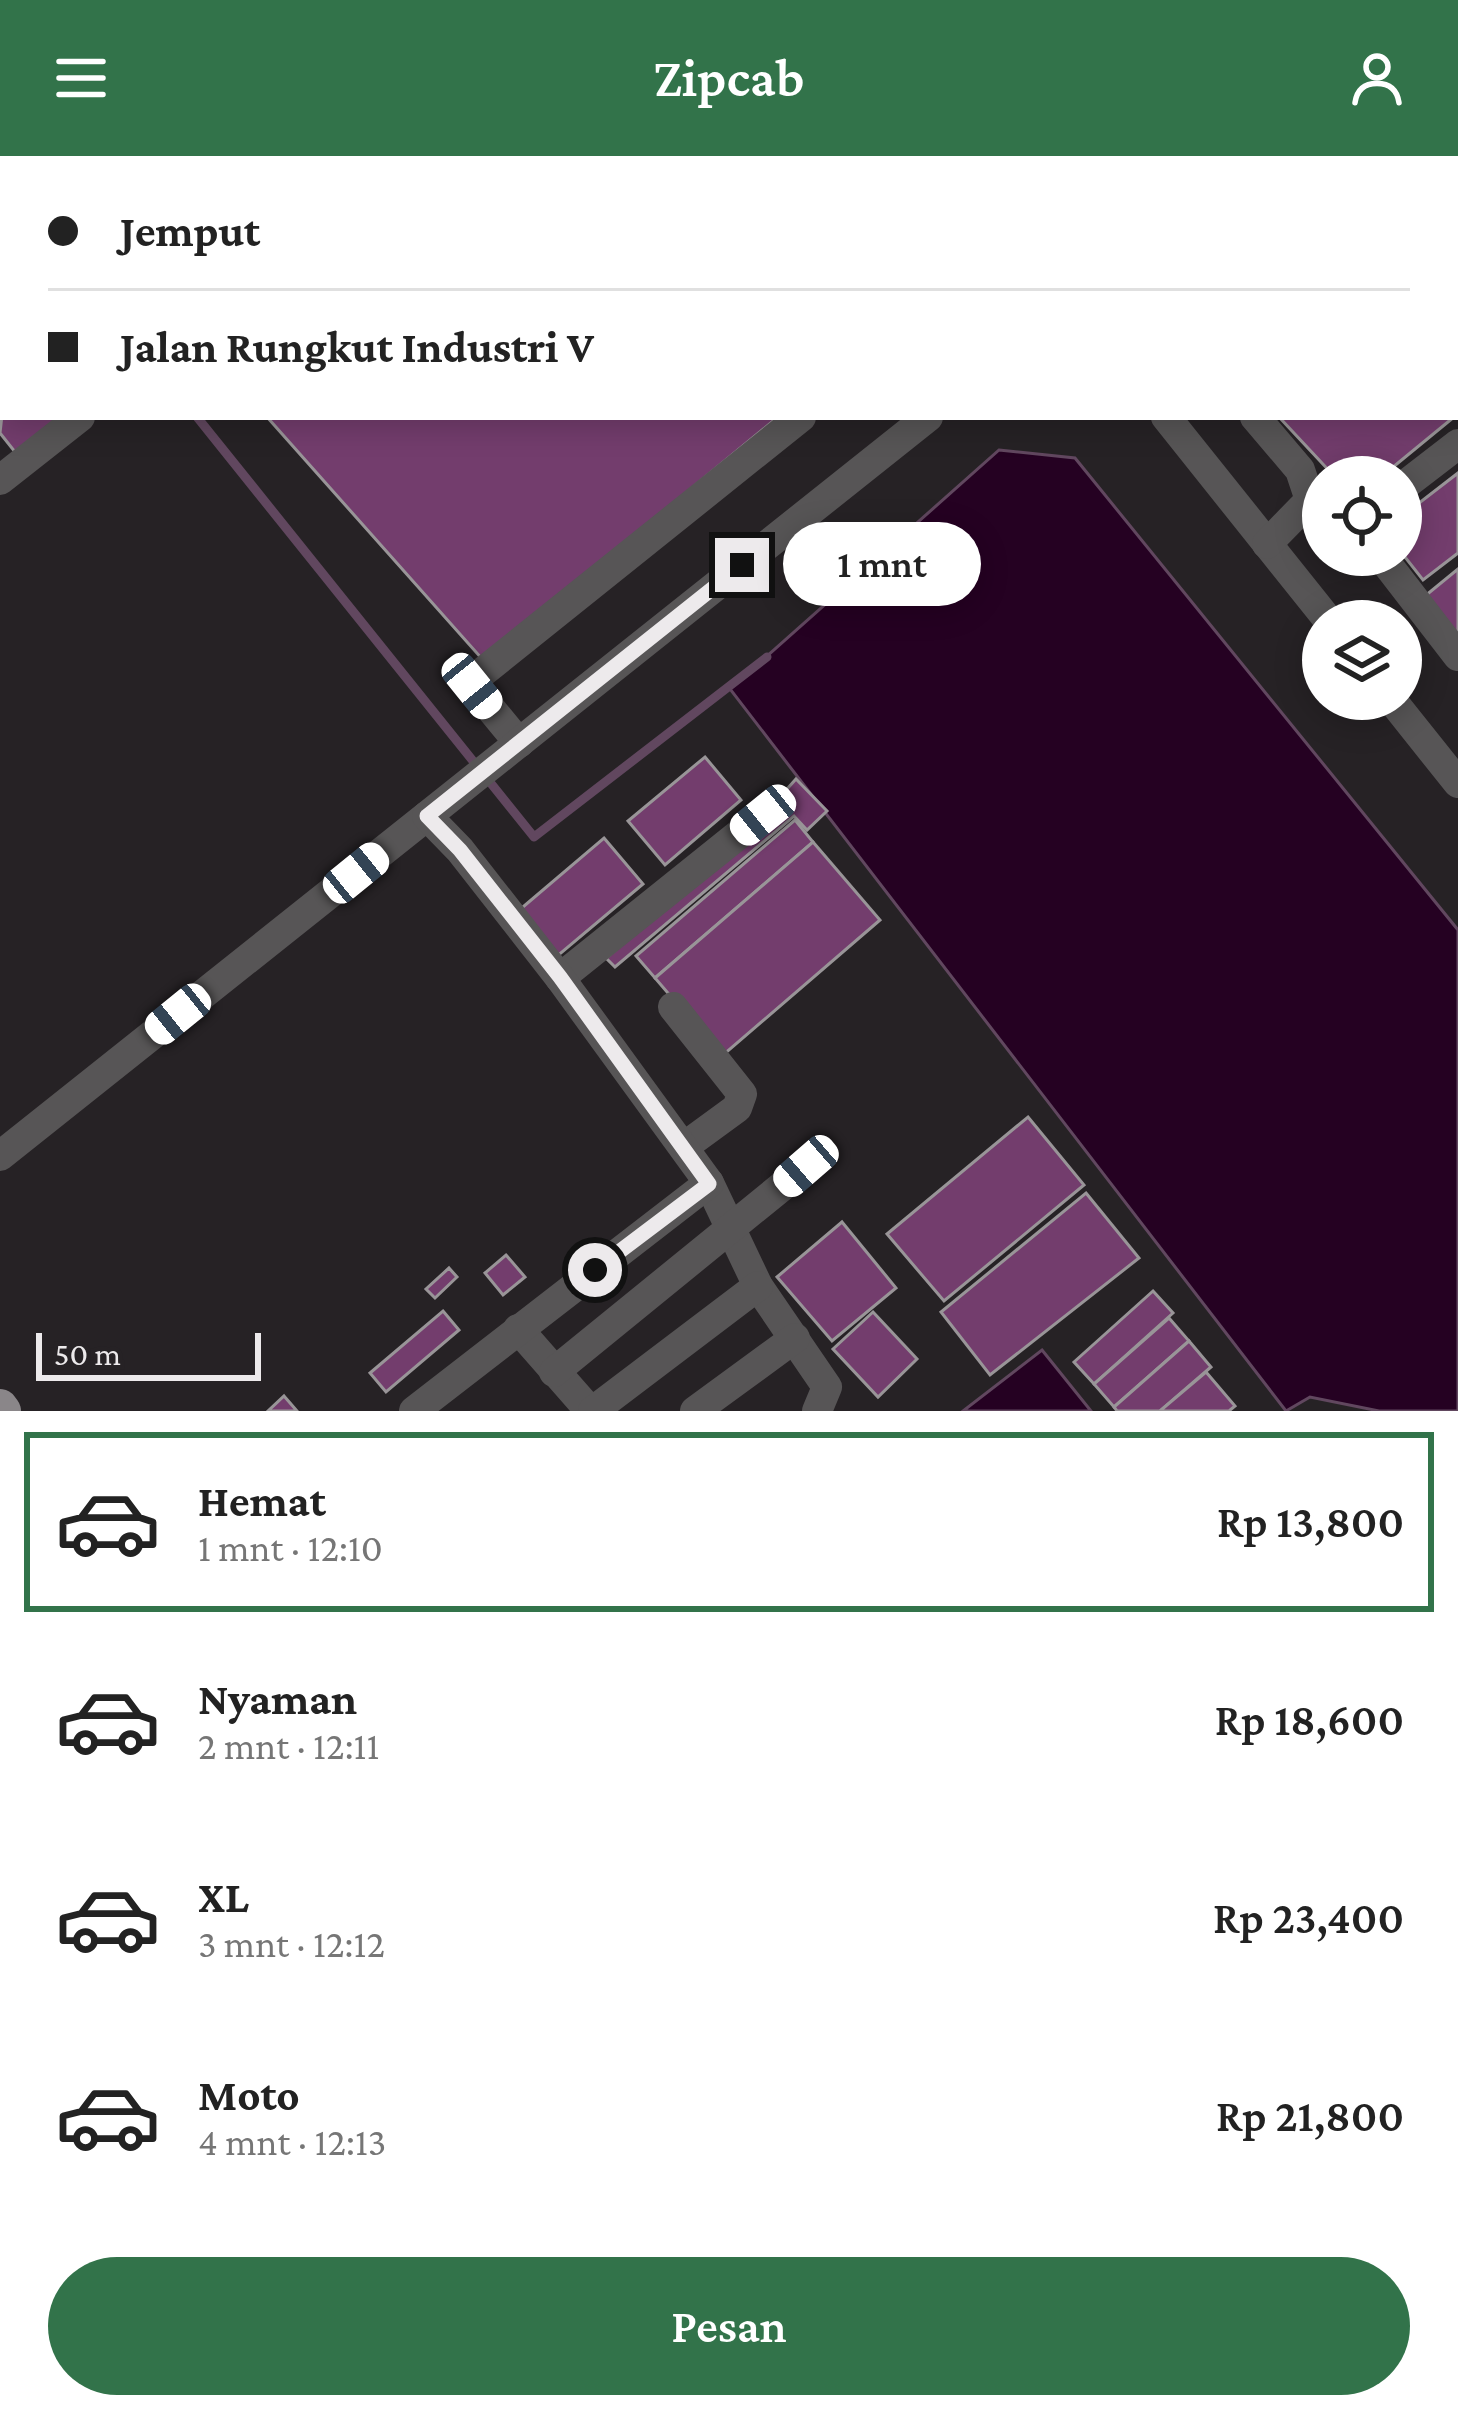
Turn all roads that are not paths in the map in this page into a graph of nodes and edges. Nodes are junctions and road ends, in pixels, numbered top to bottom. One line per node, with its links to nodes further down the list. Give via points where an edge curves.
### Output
1 (76, 420): 8 (street)
2 (798, 420): 14 (street, via 474,679)
3 (924, 420): 14 (street)
4 (1168, 420): 9 (street)
5 (1258, 420): 9 (street, via 1309,483 1310,500)
6 (1458, 444): 7 (street)
7 (1422, 472)
8 (0, 481)
9 (1267, 544): 11 (street)
10 (1396, 576): 12 (street)
11 (1312, 600)
12 (1458, 656)
13 (1408, 720): 15 (street)
14 (509, 750): 17 (street)
15 (1458, 783)
16 (763, 815): 18 (street)
17 (427, 816): 18 (street); 21 (street)
18 (560, 977): 20 (street)
19 (673, 1007): 20 (street, via 742,1094 737,1108)
20 (685, 1146): 23 (street)
21 (0, 1156)
22 (806, 1166): 24 (street)
23 (709, 1184): 24 (street); 26 (street)
24 (731, 1232): 25 (street); 28 (street)
25 (758, 1286): 27 (street); 30 (street)
26 (518, 1329): 28 (street); 29 (street)
27 (795, 1338): 31 (street); 32 (street, via 827,1388)
28 (554, 1372): 30 (street)
29 (414, 1411)
30 (591, 1411)
31 (695, 1411)
32 (817, 1411)

